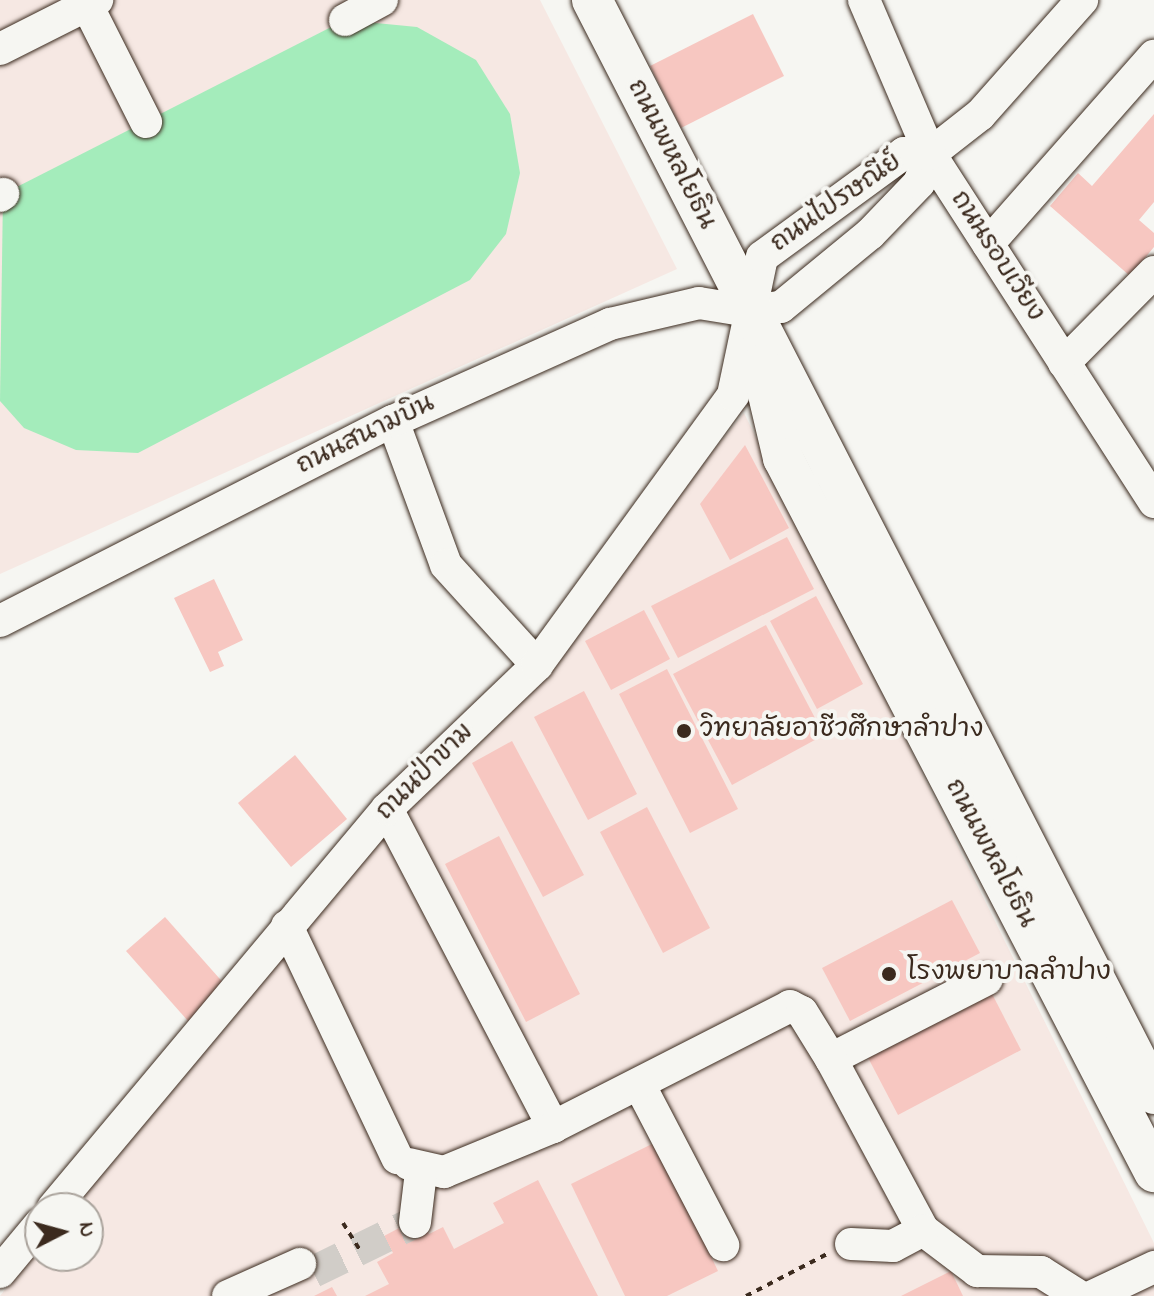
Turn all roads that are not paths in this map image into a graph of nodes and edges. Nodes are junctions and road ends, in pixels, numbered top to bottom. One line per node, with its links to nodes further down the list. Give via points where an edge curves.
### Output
1 (382, 0): 6 (street)
2 (592, 0): 13 (main road, ถนนพหลโยธิน)
3 (864, 0): 10 (street, ถนนรอบเวียง)
4 (1082, 0): 10 (street, ถนนไปรษณีย์, via 980,115)
5 (92, 3): 7 (street); 9 (street)
6 (345, 20)
7 (0, 49)
8 (1154, 56): 11 (street)
9 (146, 122)
10 (930, 154): 11 (street, ถนนรอบเวียง); 13 (street, ถนนไปรษณีย์, via 919,183 870,234 781,307); 13 (street, ถนนไปรษณีย์, via 904,153 762,257)
11 (988, 244): 14 (street, ถนนรอบเวียง)
12 (1154, 272): 14 (street)
13 (748, 311): 15 (street, ถนนสนามบิน, via 699,303 610,324); 18 (street, ถนนป่าขาม, via 733,395); 20 (main road, ถนนพหลโยธิน)
14 (1064, 363): 16 (street, ถนนรอบเวียง)
15 (393, 421): 17 (street, ถนนสนามบิน); 18 (street, via 446,565)
16 (1154, 502)
17 (0, 621)
18 (537, 665): 19 (street, ถนนป่าขาม)
19 (387, 809): 21 (street, ถนนป่าขาม); 26 (street)
20 (1037, 907): 25 (main road, ถนนพหลโยธิน); 28 (main road, ถนนพหลโยธิน)
21 (287, 926): 27 (street); 29 (street, ถนนป่าขาม)
22 (987, 979): 23 (street)
23 (831, 1059): 24 (street, via 802,1012 790,1006); 31 (street)
24 (639, 1084): 26 (street); 33 (street)
25 (1154, 1094)
26 (553, 1127): 27 (street, via 444,1172)
27 (409, 1165): 30 (street)
28 (1154, 1172)
29 (66, 1192)
30 (415, 1222)
31 (923, 1230): 34 (street, via 893,1246); 38 (street)
32 (24, 1243): 37 (street)
33 (723, 1245)
34 (842, 1247)
35 (299, 1263): 39 (street)
36 (1154, 1267): 42 (street)
37 (0, 1272)
38 (993, 1281): 40 (street); 41 (street, via 1041,1272)
39 (228, 1296)
40 (1049, 1296)
41 (1079, 1296)
42 (1093, 1296)

